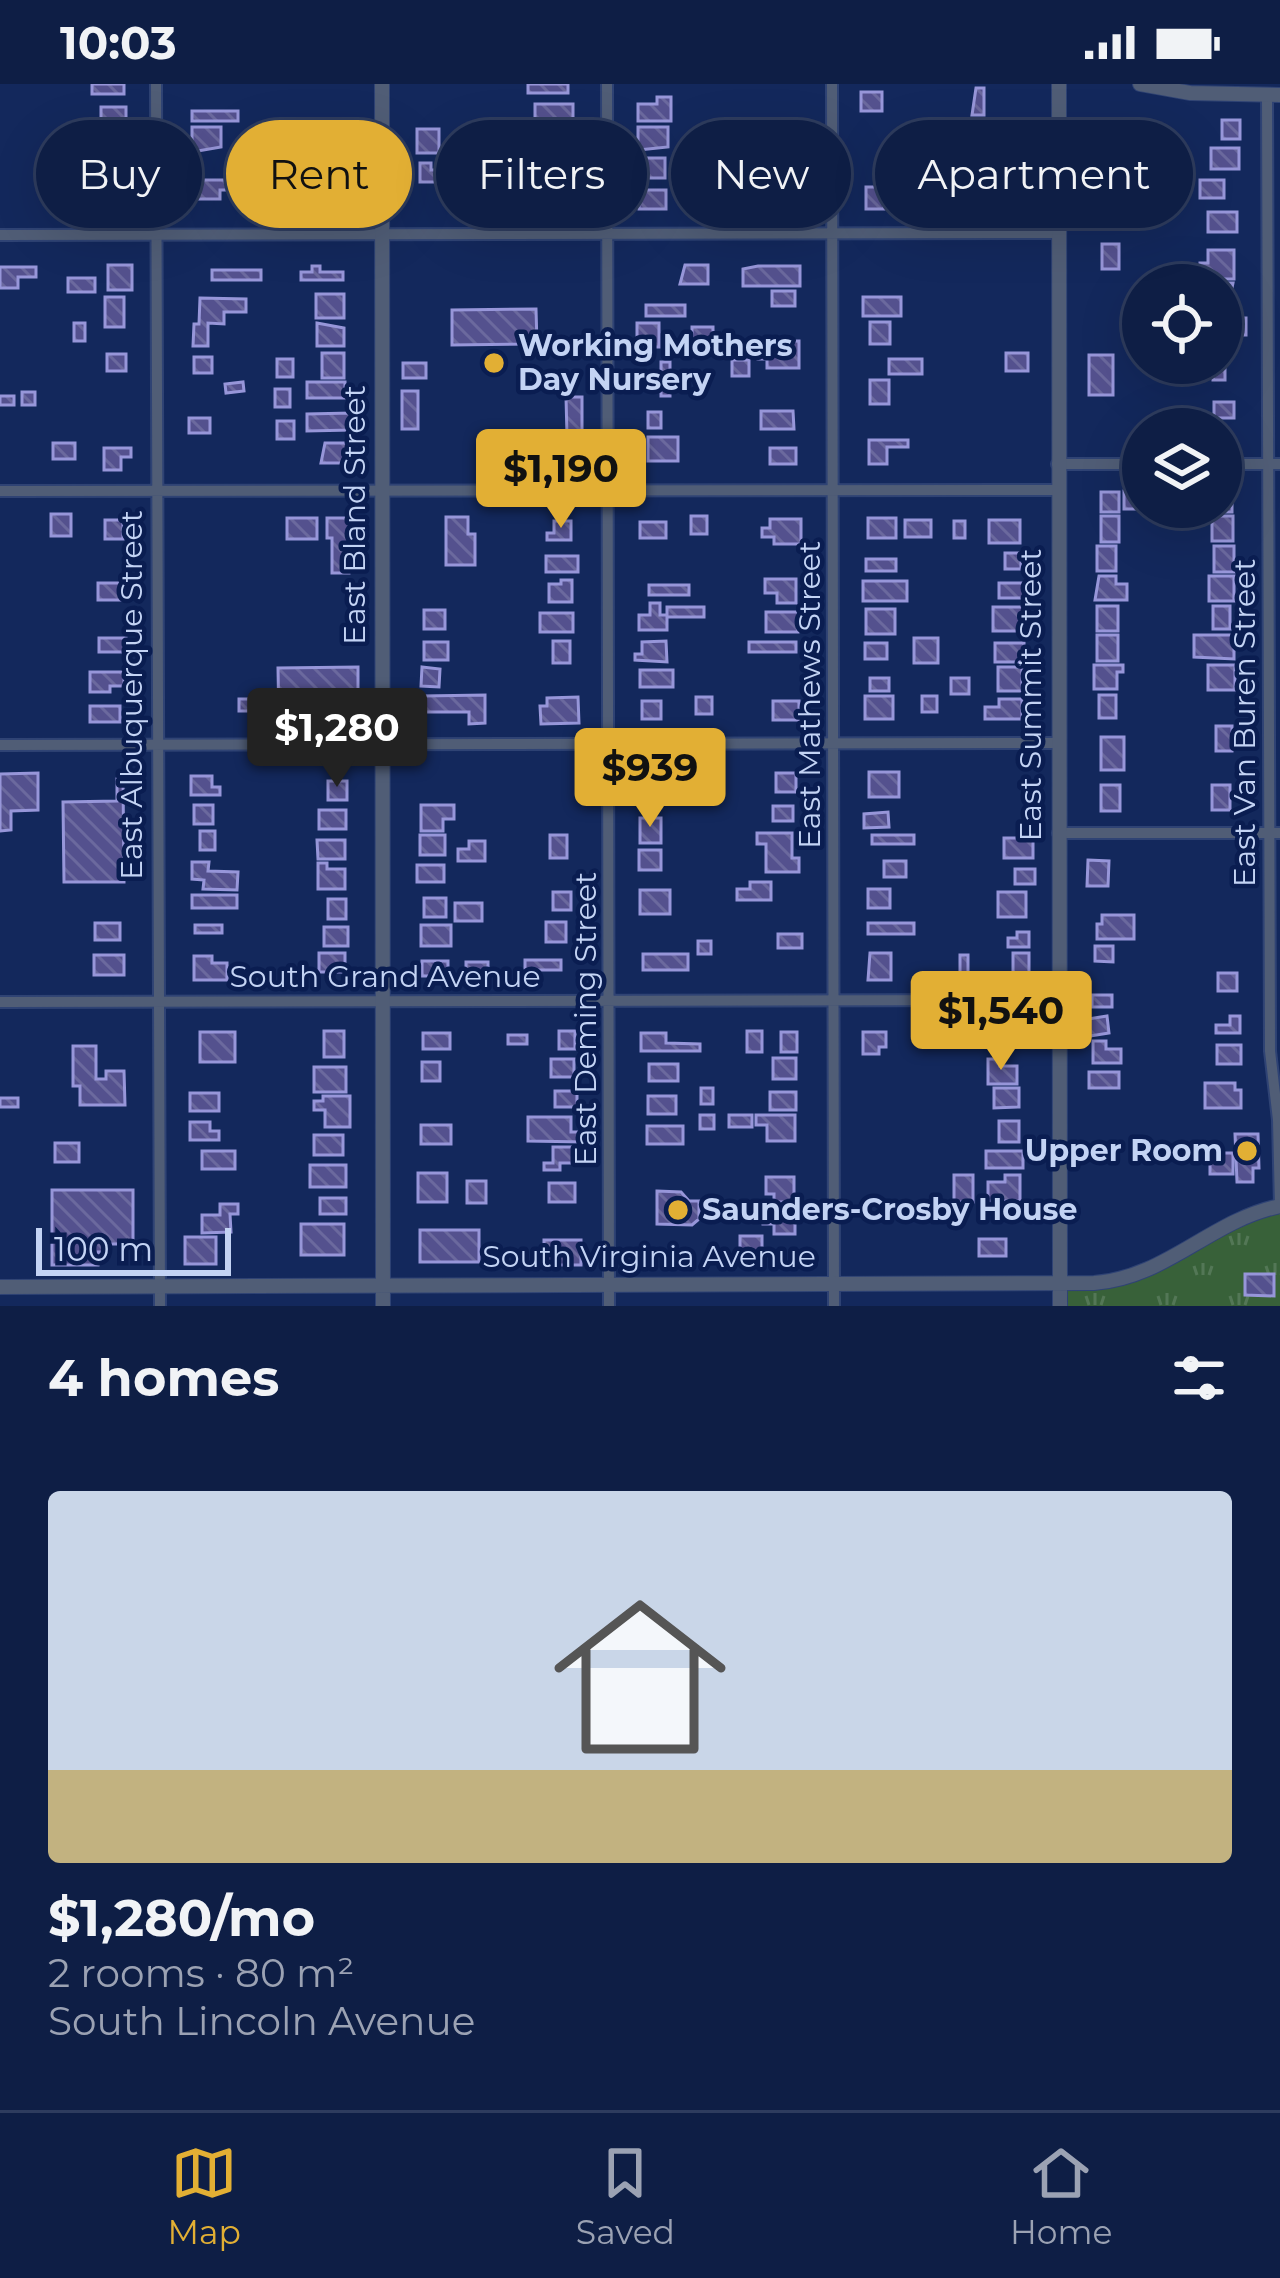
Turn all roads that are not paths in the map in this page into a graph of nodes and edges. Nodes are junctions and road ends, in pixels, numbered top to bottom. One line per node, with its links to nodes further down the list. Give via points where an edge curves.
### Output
1 (155, 84): 12 (street, East Albuquerque Street)
2 (382, 84): 13 (street, East Bland Street)
3 (607, 84): 9 (street, East Deming Street)
4 (832, 84): 10 (street, East Mathews Street)
5 (1059, 84): 8 (street, East Summit Street)
6 (1140, 84): 7 (street)
7 (1274, 95): 17 (street, East Van Buren Street)
8 (1058, 233): 10 (street); 14 (street, East Summit Street)
9 (607, 234): 10 (street); 13 (street); 18 (street, East Deming Street)
10 (834, 234): 19 (street, East Mathews Street)
11 (0, 235): 12 (street)
12 (155, 236): 13 (street); 22 (street, East Albuquerque Street)
13 (383, 236): 23 (street, East Bland Street)
14 (1058, 464): 15 (street); 20 (street, East Summit Street)
15 (1122, 464)
16 (1242, 464): 17 (street)
17 (1274, 464): 31 (street, East Van Buren Street)
18 (608, 489): 19 (street); 23 (street); 25 (street, East Deming Street)
19 (834, 490): 20 (street); 26 (street, East Mathews Street)
20 (1057, 490): 24 (street, East Summit Street)
21 (0, 491): 22 (street)
22 (155, 491): 23 (street); 28 (street, East Albuquerque Street)
23 (382, 491): 29 (street, East Bland Street)
24 (1058, 743): 26 (street); 30 (street, East Summit Street)
25 (609, 744): 26 (street); 29 (street); 32 (street, East Deming Street)
26 (835, 744): 33 (street, East Mathews Street)
27 (0, 745): 28 (street)
28 (156, 746): 29 (street); 35 (street, East Albuquerque Street)
29 (382, 746): 36 (street, East Bland Street)
30 (1058, 833): 31 (street); 34 (street, East Summit Street)
31 (1274, 833): 38 (street, East Van Buren Street, via 1270,1052)
32 (610, 1000): 33 (street, South Grand Avenue); 36 (street, South Grand Avenue); 39 (street, East Deming Street)
33 (834, 1000): 34 (street, South Grand Avenue); 40 (street, East Mathews Street)
34 (1058, 1000): 41 (street, East Summit Street)
35 (158, 1001): 36 (street, South Grand Avenue); 37 (street, South Grand Avenue); 43 (street, East Albuquerque Street)
36 (384, 1001): 42 (street, East Bland Street)
37 (0, 1002)
38 (1280, 1206): 41 (street, South Virginia Avenue, via 1232,1222 1138,1276)
39 (609, 1283): 40 (street, South Virginia Avenue); 42 (street, South Virginia Avenue); 47 (street, East Deming Street)
40 (834, 1284): 41 (street, South Virginia Avenue); 48 (street, East Mathews Street)
41 (1060, 1284): 49 (street, East Summit Street)
42 (383, 1285): 43 (street, South Virginia Avenue); 46 (street, East Bland Street)
43 (160, 1286): 44 (street, South Virginia Avenue); 45 (street, East Albuquerque Street)
44 (0, 1287)
45 (160, 1306)
46 (383, 1306)
47 (609, 1306)
48 (834, 1306)
49 (1060, 1306)

